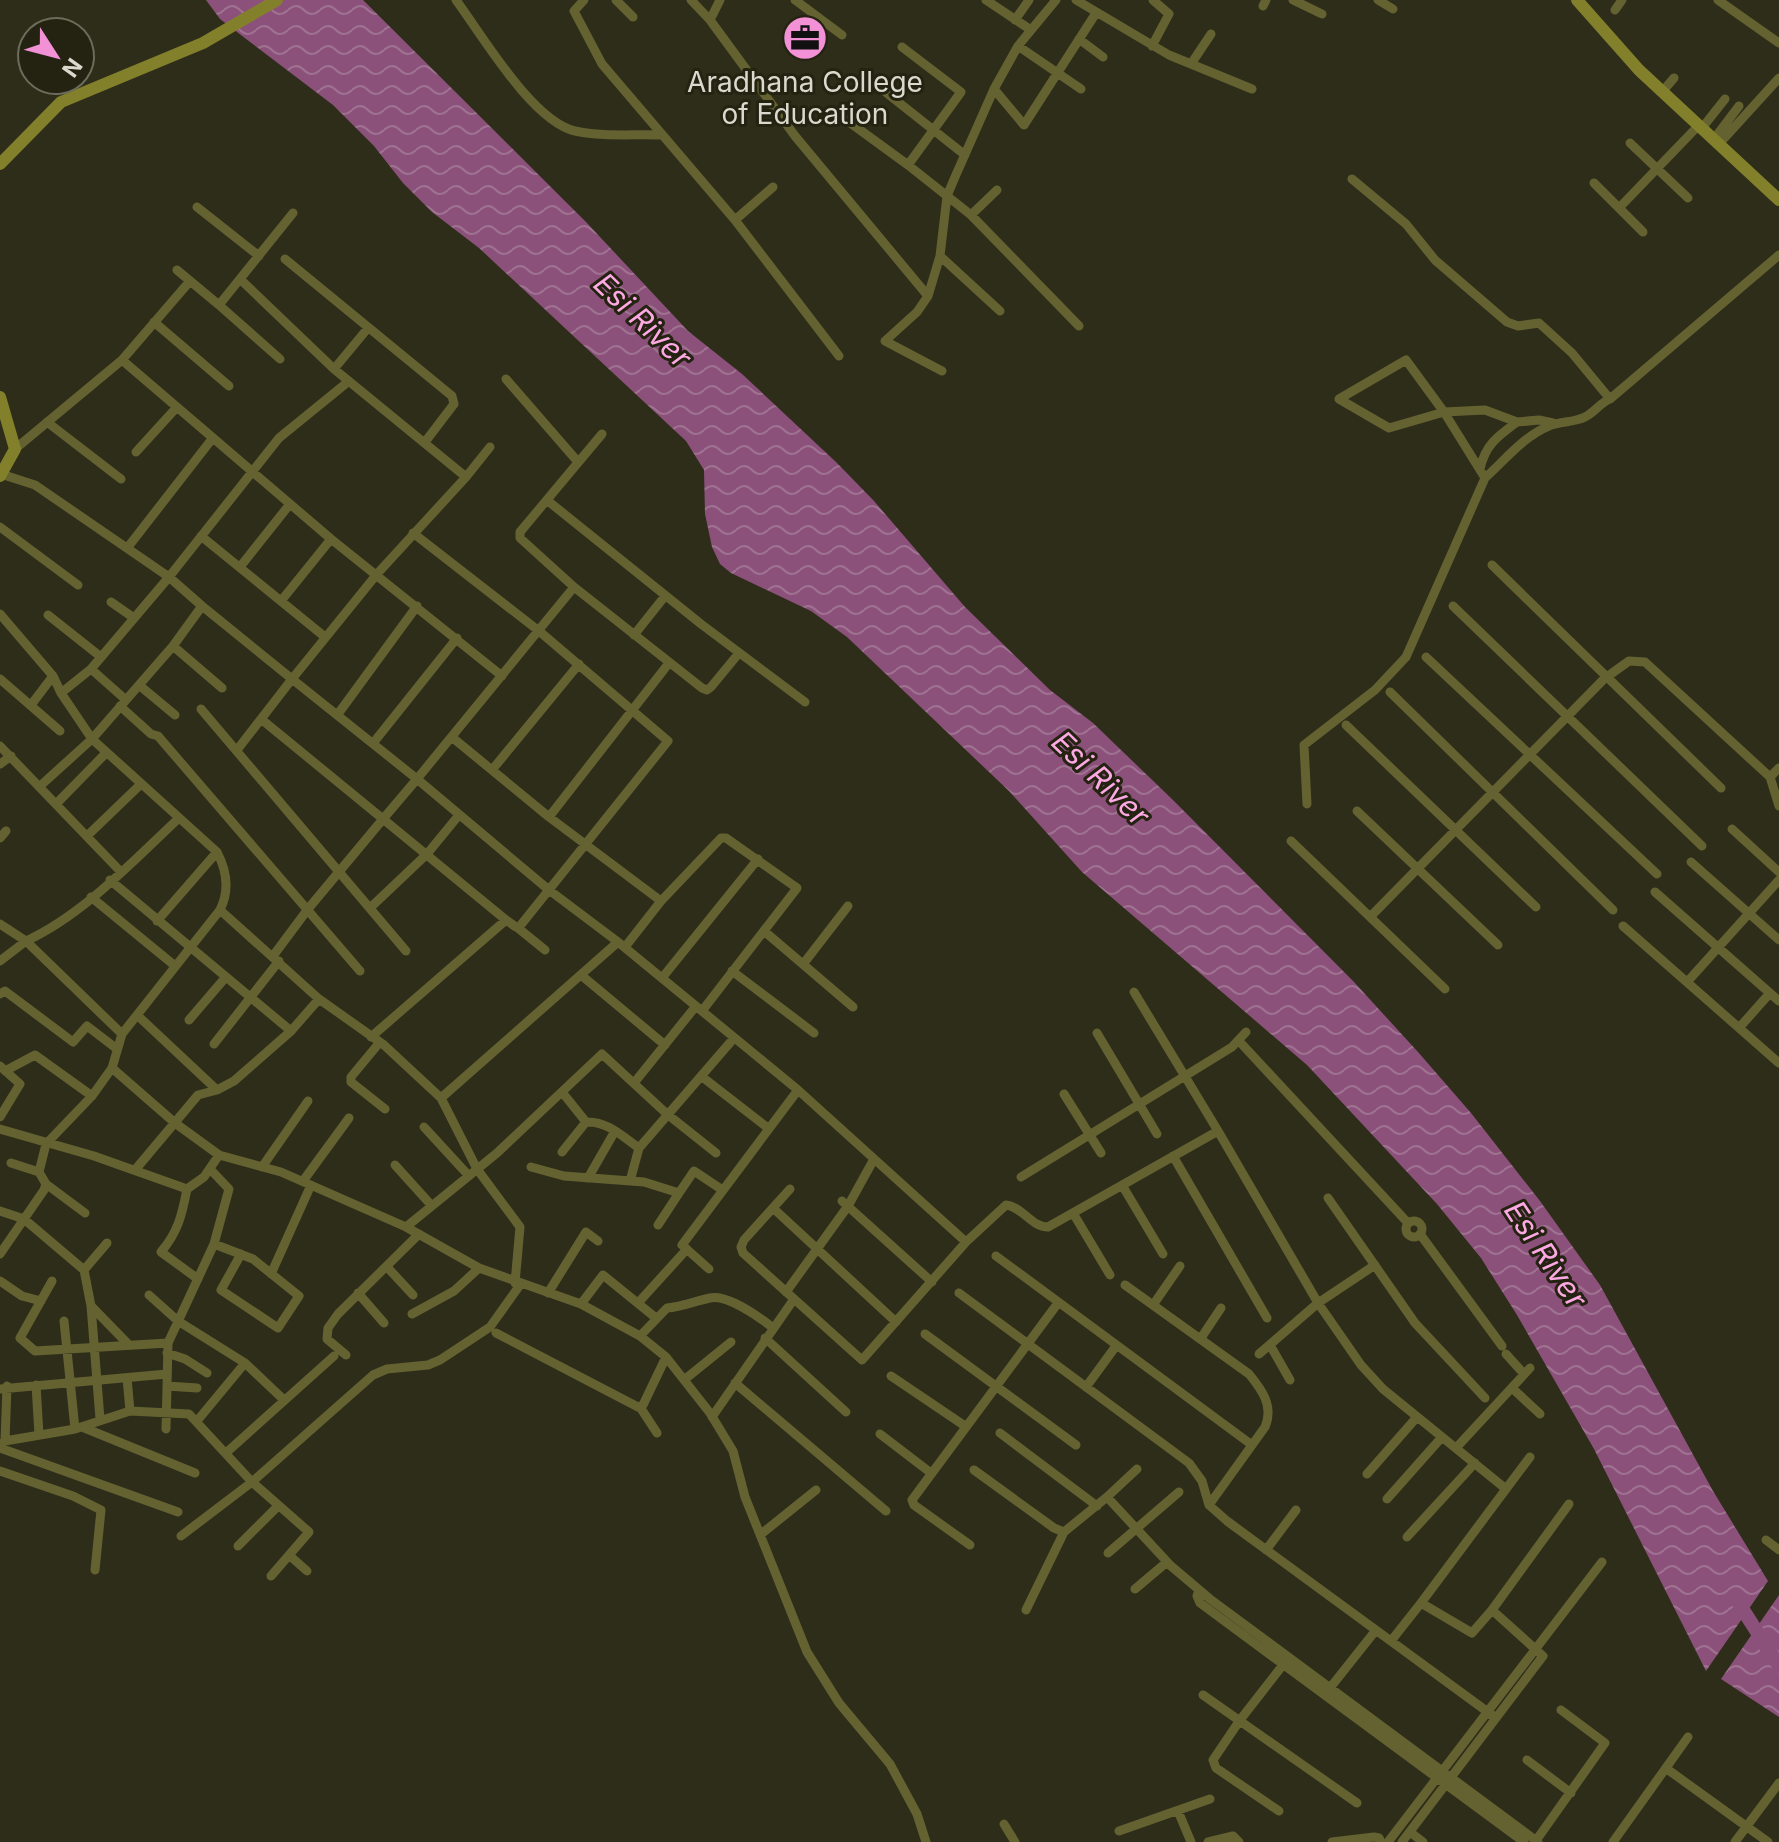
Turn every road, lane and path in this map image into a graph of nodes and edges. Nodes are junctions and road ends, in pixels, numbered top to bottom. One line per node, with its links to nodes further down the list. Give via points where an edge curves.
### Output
1 (277, 0): 55 (street, via 203,43 61,102)
2 (456, 0): 51 (street, via 531,102 555,123 592,133)
3 (584, 0): 51 (street, via 574,11 602,64)
4 (616, 0): 23 (street)
5 (691, 0): 24 (street)
6 (720, 0): 24 (street)
7 (795, 0): 28 (street)
8 (986, 0): 25 (street)
9 (1029, 0): 25 (street)
10 (1056, 0): 26 (street)
11 (1076, 0): 21 (street)
12 (1101, 0): 21 (street)
13 (1153, 0): 32 (street, via 1169,14)
14 (1293, 0): 22 (street)
15 (1378, 0): 19 (street)
16 (1577, 0): 44 (street)
17 (1622, 0): 20 (street)
18 (1718, 0): 30 (street)
19 (1393, 9)
20 (1615, 10)
21 (1094, 12): 29 (street); 32 (street)
22 (1322, 14)
23 (633, 17)
24 (710, 20): 78 (street, via 795,136)
25 (1015, 20): 26 (street)
26 (1031, 30): 31 (street)
27 (1211, 34): 35 (street)
28 (842, 35)
29 (1079, 39): 34 (street); 36 (street)
30 (1779, 43)
31 (1018, 46): 36 (street); 40 (street)
32 (1152, 46): 35 (street)
33 (902, 47): 43 (street)
34 (1103, 57)
35 (1191, 64): 42 (street)
36 (1057, 73): 40 (street, via 1024,125); 41 (street)
37 (864, 75): 50 (street)
38 (1674, 78): 44 (street)
39 (1779, 78): 52 (street)
40 (994, 89): 54 (street)
41 (1081, 89)
42 (1252, 89)
43 (961, 92): 46 (street); 50 (street)
44 (1662, 92): 49 (street)
45 (1725, 99): 49 (street)
46 (970, 101)
47 (1739, 106): 52 (street)
48 (834, 111): 56 (street)
49 (1701, 126): 52 (street); 57 (street)
50 (934, 128): 54 (street); 56 (street)
51 (661, 135): 69 (street)
52 (1717, 142): 64 (street)
53 (1630, 143): 57 (street)
54 (965, 155): 62 (street)
55 (0, 164)
56 (908, 165): 62 (street)
57 (1657, 168): 63 (street); 66 (street)
58 (1352, 179): 93 (street, via 1507,322 1539,323)
59 (1594, 183): 66 (street)
60 (773, 187): 69 (street)
61 (997, 190): 68 (street)
62 (947, 196): 68 (street); 73 (street)
63 (1688, 198)
64 (1779, 200)
65 (197, 207): 72 (street)
66 (1619, 208): 70 (street)
67 (293, 213): 72 (street)
68 (971, 215): 82 (street)
69 (735, 220): 84 (street)
70 (1643, 232)
71 (1779, 255): 93 (street)
72 (259, 256): 76 (street)
73 (940, 256): 78 (street); 80 (street)
74 (285, 259): 83 (street)
75 (177, 270): 77 (street)
76 (240, 279): 79 (street); 87 (street)
77 (190, 281): 79 (street); 81 (street)
78 (928, 296): 88 (street, via 885,341)
79 (219, 305): 85 (street)
80 (1000, 311)
81 (154, 322): 86 (street); 91 (street)
82 (1079, 326)
83 (368, 328): 87 (street); 101 (street, via 455,401)
84 (839, 356)
85 (280, 359)
86 (122, 360): 94 (street); 96 (street)
87 (334, 369): 90 (street)
88 (942, 371)
89 (506, 379): 105 (street)
90 (349, 381): 101 (street); 106 (street, via 279,438)
91 (229, 386)
92 (0, 397): 103 (street)
93 (1610, 399): 98 (street, via 1583,418)
94 (177, 407): 100 (street); 104 (street)
95 (1444, 412): 95 (street, via 1389,428 1339,399 1406,360); 97 (street, via 1485,410); 107 (street)
96 (47, 422): 103 (street); 110 (street)
97 (1517, 422): 98 (street); 107 (street, via 1489,443)
98 (1553, 423): 107 (street)
99 (602, 434): 105 (street)
100 (212, 439): 106 (street); 117 (street)
101 (425, 442): 109 (street)
102 (490, 447): 109 (street)
103 (15, 449): 108 (street)
104 (136, 452)
105 (578, 462): 111 (street)
106 (251, 472): 112 (street); 115 (street)
107 (1482, 473): 182 (street, via 1406,657 1375,690 1304,745)
108 (1, 475): 117 (street, via 35,485)
109 (466, 477): 114 (street)
110 (121, 479)
111 (548, 501): 123 (street, via 520,538); 124 (street)
112 (290, 504): 116 (street); 119 (street)
113 (0, 527): 122 (street)
114 (413, 533): 120 (street); 133 (street)
115 (201, 536): 119 (street); 121 (street)
116 (331, 539): 120 (street); 125 (street)
117 (128, 547): 121 (street)
118 (1492, 565): 146 (street)
119 (240, 567): 125 (street)
120 (377, 574): 128 (street); 135 (street)
121 (169, 577): 127 (street); 132 (street)
122 (78, 585)
123 (574, 587): 133 (street); 134 (street)
124 (665, 596): 134 (street); 138 (street)
125 (281, 601): 135 (street)
126 (111, 602): 132 (street)
127 (202, 606): 137 (street); 148 (street)
128 (417, 606): 136 (street); 158 (street)
129 (1453, 606): 160 (street)
130 (0, 614): 144 (street)
131 (48, 615): 139 (street)
132 (134, 618): 139 (street)
133 (539, 631): 142 (street); 145 (street)
134 (634, 635): 141 (street)
135 (325, 637): 148 (street)
136 (457, 638): 145 (street); 166 (street)
137 (173, 646): 149 (street); 150 (street)
138 (739, 653): 141 (street, via 707,690); 153 (street)
139 (101, 657): 143 (street)
140 (1426, 657): 170 (street)
141 (669, 663): 157 (street)
142 (579, 664): 157 (street); 174 (street)
143 (91, 669): 152 (street); 154 (street)
144 (53, 676): 152 (street); 155 (street)
145 (502, 676): 164 (street)
146 (1607, 677): 160 (street); 175 (street, via 1629,661 1645,662); 179 (street)
147 (0, 679): 155 (street)
148 (292, 679): 158 (street); 161 (street)
149 (139, 685): 154 (street); 159 (street)
150 (222, 688)
151 (1390, 692): 180 (street)
152 (61, 693): 165 (street)
153 (805, 702)
154 (123, 703): 165 (street); 213 (street)
155 (31, 705): 163 (street)
156 (201, 709): 168 (street)
157 (633, 709): 186 (street); 193 (street, via 668,743)
158 (338, 714): 166 (street)
159 (175, 715)
160 (1568, 717): 170 (street); 194 (street)
161 (261, 719): 168 (street); 188 (street)
162 (1346, 725): 190 (street)
163 (60, 731)
164 (453, 738): 174 (street); 176 (street)
165 (92, 739): 169 (street); 178 (street)
166 (374, 742): 176 (street)
167 (0, 746): 171 (street)
168 (237, 750): 200 (street)
169 (105, 754): 177 (street); 181 (street)
170 (1531, 755): 180 (street); 203 (street)
171 (11, 756): 172 (street); 178 (street)
172 (0, 764)
173 (1779, 768): 175 (street)
174 (492, 770): 186 (street)
175 (1770, 777): 183 (street)
176 (417, 779): 185 (street); 188 (street)
177 (141, 784): 187 (street); 191 (street)
178 (39, 787): 181 (street)
179 (1721, 788)
180 (1493, 793): 190 (street); 215 (street)
181 (57, 803): 191 (street)
182 (1307, 804)
183 (1779, 806)
184 (1357, 811): 199 (street)
185 (459, 815): 196 (street); 206 (street)
186 (549, 817): 193 (street)
187 (179, 818): 195 (street); 201 (street)
188 (383, 819): 196 (street); 200 (street)
189 (1732, 829): 202 (street)
190 (1456, 831): 199 (street); 211 (street)
191 (87, 836): 201 (street)
192 (1291, 841): 217 (street)
193 (585, 844): 206 (street); 209 (street)
194 (1702, 846)
195 (217, 852): 214 (street, via 227,897); 219 (street)
196 (427, 854): 212 (street); 218 (street)
197 (758, 859): 209 (street, via 721,838); 223 (street, via 797,888); 240 (street)
198 (1691, 862): 216 (street)
199 (1418, 869): 217 (street); 227 (street)
200 (341, 871): 212 (street); 213 (street)
201 (121, 872): 204 (street)
202 (1779, 872)
203 (1657, 874)
204 (110, 880): 208 (street); 219 (street)
205 (1779, 880): 216 (street)
206 (549, 890): 222 (street); 226 (street)
207 (1655, 892): 228 (street)
208 (91, 897): 225 (street, via 52,929); 235 (street)
209 (661, 901): 226 (street)
210 (848, 906): 234 (street)
211 (1536, 907)
212 (370, 908): 231 (street)
213 (308, 909): 232 (street); 236 (street)
214 (220, 910): 229 (street); 232 (street)
215 (1613, 910)
216 (1749, 913): 224 (street); 228 (street)
217 (1371, 916): 242 (street)
218 (506, 920): 222 (street); 259 (street)
219 (157, 921): 229 (street)
220 (0, 924): 225 (street)
221 (1623, 926): 241 (street)
222 (518, 928): 230 (street)
223 (764, 931): 234 (street); 237 (street)
224 (1779, 940)
225 (26, 941): 233 (street); 257 (street)
226 (622, 945): 238 (street); 240 (street)
227 (1498, 945)
228 (1719, 946): 241 (street); 244 (street)
229 (189, 948): 235 (street); 239 (street)
230 (545, 950)
231 (406, 951)
232 (276, 959): 246 (street); 247 (street)
233 (0, 961)
234 (804, 963): 249 (street)
235 (174, 965): 251 (street)
236 (360, 971)
237 (732, 971): 250 (street); 255 (street)
238 (581, 975): 261 (street); 274 (street)
239 (225, 978): 246 (street); 252 (street)
240 (662, 978): 250 (street)
241 (1688, 981): 253 (street)
242 (1445, 989)
243 (1134, 992): 267 (street)
244 (1770, 993): 248 (street); 253 (street)
245 (0, 994): 262 (street, via 5,991 73,1042 87,1026)
246 (250, 998): 254 (street); 260 (street)
247 (319, 999): 254 (street); 259 (street)
248 (1779, 1001)
249 (853, 1007)
250 (699, 1008): 258 (street); 261 (street)
251 (137, 1015): 257 (street); 269 (street)
252 (189, 1020)
253 (1739, 1028): 263 (street)
254 (291, 1031): 269 (street)
255 (814, 1033)
256 (1097, 1033): 276 (street)
257 (122, 1034): 262 (street)
258 (734, 1038): 266 (street); 270 (street)
259 (376, 1040): 274 (street); 277 (street, via 351,1082)
260 (214, 1044)
261 (665, 1045): 268 (street)
262 (117, 1049): 264 (street)
263 (1779, 1063)
264 (112, 1068): 273 (street); 282 (street)
265 (2, 1069): 273 (street, via 35,1055); 279 (street, via 20,1084)
266 (701, 1076): 278 (street); 284 (street)
267 (1186, 1076): 276 (street); 287 (street); 406 (street, via 1242,1037 1408,1223 1408,1235 1420,1234 1504,1350 1527,1371)
268 (634, 1083): 271 (street, via 602,1054); 278 (street)
269 (217, 1090): 282 (street, via 198,1095)
270 (798, 1090): 284 (street); 297 (street)
271 (562, 1092): 281 (street); 305 (street)
272 (1064, 1094): 289 (street)
273 (92, 1096): 290 (street)
274 (441, 1098): 305 (street)
275 (308, 1101): 300 (street)
276 (1139, 1105): 288 (street); 289 (street)
277 (385, 1109)
278 (667, 1114): 291 (street); 293 (street)
279 (0, 1117)
280 (349, 1118): 309 (street)
281 (586, 1122): 286 (street); 292 (street)
282 (175, 1123): 295 (street); 303 (street)
283 (424, 1127): 305 (street)
284 (768, 1128): 313 (street)
285 (0, 1129): 290 (street)
286 (615, 1131): 291 (street); 307 (street)
287 (1218, 1131): 296 (street); 360 (street)
288 (1157, 1134)
289 (1090, 1135): 294 (street); 306 (street)
290 (46, 1144): 303 (street); 304 (street)
291 (639, 1148): 308 (street)
292 (562, 1152)
293 (716, 1153)
294 (1101, 1153)
295 (219, 1155): 300 (street); 302 (street)
296 (1173, 1156): 311 (street); 367 (street)
297 (874, 1159): 317 (street); 328 (street)
298 (11, 1163): 304 (street)
299 (395, 1165): 318 (street)
300 (262, 1167): 309 (street)
301 (531, 1167): 307 (street)
302 (210, 1169): 312 (street); 330 (street, via 229,1189)
303 (135, 1170): 312 (street)
304 (39, 1172): 310 (street)
305 (473, 1172): 318 (street); 349 (street, via 520,1227)
306 (1021, 1177)
307 (588, 1178): 308 (street)
308 (630, 1181): 315 (street)
309 (307, 1183): 325 (street); 343 (street)
310 (46, 1184): 320 (street); 323 (street)
311 (1122, 1185): 321 (street); 335 (street)
312 (187, 1189): 345 (street, via 178,1227 161,1252)
313 (721, 1189): 315 (street, via 694,1171); 331 (street, via 682,1245)
314 (790, 1189): 319 (street)
315 (679, 1193): 324 (street)
316 (1328, 1198): 337 (street)
317 (845, 1203): 332 (street); 348 (street)
318 (432, 1206): 325 (street)
319 (773, 1208): 332 (street); 356 (street, via 741,1247)
320 (85, 1213)
321 (1073, 1213): 328 (street, via 1042,1227 1006,1205); 344 (street)
322 (2, 1216): 323 (street)
323 (24, 1219): 333 (street); 342 (street)
324 (658, 1225)
325 (406, 1227): 326 (street)
326 (419, 1234): 339 (street); 340 (street)
327 (598, 1241): 352 (street, via 586,1232)
328 (966, 1242): 348 (street)
329 (107, 1243): 342 (street)
330 (214, 1244): 334 (street); 345 (street)
331 (687, 1249): 341 (street); 358 (street)
332 (818, 1249): 356 (street); 370 (street)
333 (0, 1254)
334 (241, 1254): 343 (street); 343 (street, via 221,1290 278,1328 299,1296)
335 (1163, 1254)
336 (996, 1256): 359 (street)
337 (1375, 1265): 360 (street); 407 (street, via 1415,1323)
338 (1180, 1266): 362 (street)
339 (387, 1267): 351 (street); 355 (street)
340 (479, 1268): 349 (street); 365 (street, via 454,1291)
341 (709, 1269)
342 (84, 1270): 363 (street)
343 (271, 1274)
344 (1110, 1275)
345 (198, 1279): 369 (street)
346 (0, 1281): 357 (street)
347 (52, 1281): 357 (street)
348 (932, 1282): 370 (street)
349 (518, 1284): 352 (street); 439 (street, via 484,1332 434,1363 373,1375)
350 (1125, 1285): 362 (street)
351 (358, 1293): 371 (street); 387 (street, via 326,1334)
352 (548, 1293): 361 (street)
353 (959, 1293): 380 (street)
354 (149, 1295): 369 (street)
355 (413, 1295)
356 (790, 1296): 370 (street, via 858,1359 865,1358); 372 (street)
357 (41, 1301): 385 (street, via 20,1338 35,1351)
358 (638, 1303): 361 (street, via 603,1275); 366 (street)
359 (1058, 1303): 380 (street); 382 (street)
360 (1318, 1303): 381 (street); 415 (street, via 1361,1365)
361 (581, 1304): 375 (street)
362 (1153, 1305): 377 (street)
363 (91, 1306): 379 (street); 383 (street)
364 (1221, 1308): 377 (street)
365 (412, 1314)
366 (656, 1318): 372 (street, via 670,1307 716,1297); 375 (street)
367 (1267, 1318)
368 (64, 1321): 385 (street)
369 (178, 1321): 384 (street); 390 (street)
370 (896, 1322)
371 (384, 1323)
372 (772, 1327): 376 (street)
373 (496, 1333): 409 (street)
374 (925, 1334): 401 (street)
375 (640, 1336): 389 (street)
376 (765, 1338): 399 (street); 412 (street)
377 (1201, 1338): 428 (street, via 1262,1390 1269,1418)
378 (731, 1342): 395 (street)
379 (128, 1344): 383 (street); 384 (street)
380 (1028, 1345): 401 (street); 403 (street)
381 (1270, 1345): 386 (street); 396 (street)
382 (1116, 1346): 403 (street); 428 (street)
383 (95, 1347): 385 (street); 397 (street)
384 (168, 1348): 391 (street); 392 (street)
385 (67, 1350): 398 (street)
386 (1259, 1354)
387 (346, 1355)
388 (334, 1356): 408 (street)
389 (666, 1357): 395 (street); 409 (street)
390 (245, 1363): 408 (street); 417 (street)
391 (207, 1373)
392 (167, 1374): 394 (street); 402 (street)
393 (891, 1376): 418 (street)
394 (127, 1378): 397 (street); 410 (street)
395 (684, 1380): 414 (street)
396 (1290, 1380)
397 (98, 1381): 398 (street); 416 (street)
398 (69, 1383): 400 (street); 419 (street)
399 (735, 1383): 414 (street); 450 (street)
400 (36, 1385): 404 (street); 424 (street)
401 (997, 1385): 418 (street); 427 (street)
402 (167, 1386): 405 (street); 411 (street)
403 (1086, 1387): 446 (street, via 1196,1470)
404 (3, 1388): 426 (street)
405 (197, 1388)
406 (1512, 1388): 413 (street); 429 (street)
407 (1485, 1398)
408 (284, 1400): 430 (street)
409 (640, 1407): 421 (street)
410 (130, 1411): 411 (street); 416 (street)
411 (168, 1411): 417 (street, via 189,1414); 420 (street)
412 (846, 1412)
413 (1540, 1414)
414 (712, 1417): 454 (street, via 733,1451)
415 (1417, 1417): 425 (street); 438 (street)
416 (100, 1419): 419 (street)
417 (197, 1421): 430 (street)
418 (965, 1426): 437 (street)
419 (79, 1428): 424 (street); 436 (street)
420 (166, 1429)
421 (657, 1433)
422 (1000, 1433): 448 (street)
423 (880, 1434): 437 (street)
424 (39, 1435): 426 (street)
425 (1442, 1437): 429 (street); 444 (street)
426 (2, 1445): 451 (street)
427 (1076, 1445)
428 (1252, 1445): 446 (street)
429 (1456, 1448): 432 (street)
430 (227, 1452): 439 (street)
431 (1530, 1457): 440 (street)
432 (1475, 1463): 440 (street); 456 (street)
433 (1137, 1469): 443 (street)
434 (974, 1470): 453 (street)
435 (0, 1471): 466 (street, via 101,1510)
436 (195, 1473)
437 (931, 1473): 458 (street, via 912,1503)
438 (1367, 1474)
439 (252, 1482): 447 (street); 455 (street)
440 (1506, 1489): 470 (street)
441 (816, 1490): 454 (street)
442 (1179, 1492): 452 (street)
443 (1107, 1497): 448 (street); 452 (street)
444 (1387, 1499)
445 (1569, 1504): 472 (street)
446 (1209, 1505): 460 (street)
447 (278, 1506): 459 (street); 463 (street, via 309,1532)
448 (1097, 1506): 453 (street)
449 (1296, 1510): 460 (street)
450 (886, 1511)
451 (178, 1512)
452 (1136, 1528): 462 (street); 464 (street)
453 (1064, 1532): 471 (street)
454 (760, 1535): 498 (street, via 807,1652 839,1703 890,1764)
455 (181, 1536)
456 (1407, 1537)
457 (1766, 1540): 461 (street)
458 (970, 1545)
459 (238, 1546)
460 (1266, 1550): 473 (street)
461 (1779, 1550)
462 (1108, 1553)
463 (289, 1555): 467 (street); 468 (street)
464 (1167, 1562): 469 (street); 476 (street)
465 (1602, 1562): 475 (street)
466 (95, 1570)
467 (307, 1571)
468 (271, 1576)
469 (1135, 1589)
470 (1421, 1603): 472 (street, via 1472,1633); 474 (street)
471 (1026, 1610)
472 (1492, 1610): 475 (street)
473 (1376, 1630): 474 (street); 477 (street)
474 (1391, 1641): 480 (street)
475 (1535, 1649): 480 (street); 481 (street, via 1543,1656)
476 (1286, 1662): 477 (street); 482 (street)
477 (1327, 1692): 486 (street)
478 (1203, 1695): 482 (street)
479 (1561, 1710): 488 (street, via 1605,1743)
480 (1486, 1711): 481 (street); 486 (street)
481 (1496, 1718): 486 (street)
482 (1240, 1720): 490 (street); 492 (street, via 1213,1760 1216,1768)
483 (1688, 1737): 485 (street)
484 (1527, 1760): 488 (street)
485 (1667, 1769): 494 (street); 509 (street)
486 (1444, 1778): 496 (street); 497 (street); 505 (street); 508 (street)
487 (1779, 1783): 494 (street)
488 (1571, 1793): 497 (street)
489 (1210, 1799): 491 (street)
490 (1357, 1803)
491 (1178, 1811): 495 (street); 500 (street)
492 (1279, 1811)
493 (1004, 1824): 499 (street)
494 (1747, 1826): 510 (street); 511 (street)
495 (1119, 1831)
496 (1410, 1832): 506 (street); 507 (street)
497 (1537, 1841)
498 (926, 1842)
499 (1015, 1842)
500 (1191, 1842)
501 (1208, 1842): 502 (street, via 1228,1835)
502 (1239, 1842)
503 (1332, 1842): 504 (street, via 1377,1837)
504 (1381, 1842)
505 (1388, 1842)
506 (1402, 1842)
507 (1423, 1842)
508 (1524, 1842)
509 (1613, 1842)
510 (1735, 1842)
511 (1768, 1842)

